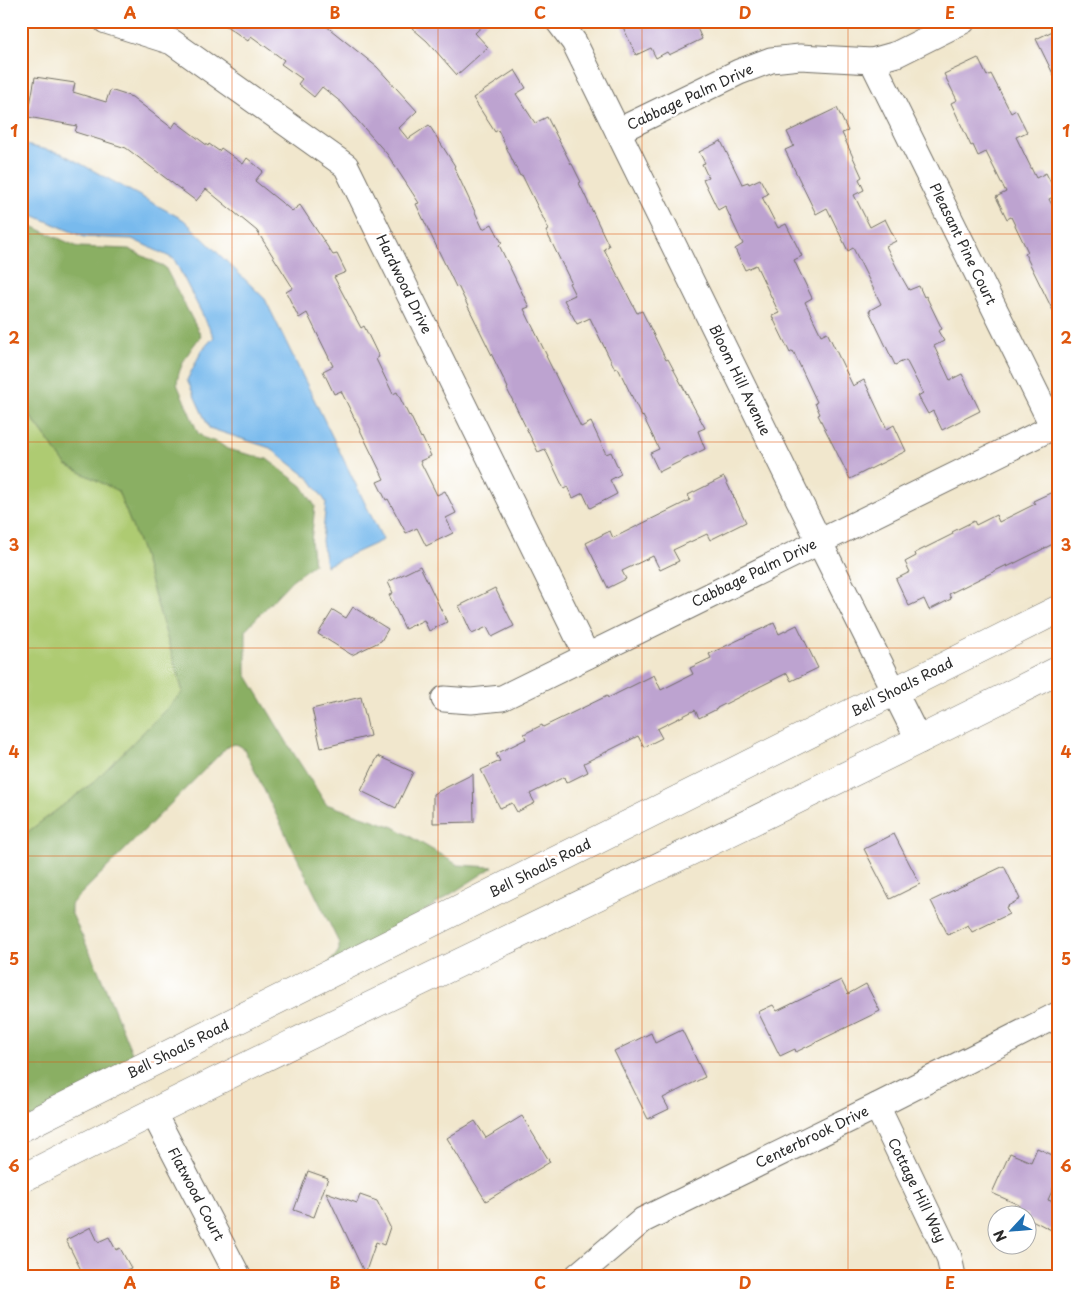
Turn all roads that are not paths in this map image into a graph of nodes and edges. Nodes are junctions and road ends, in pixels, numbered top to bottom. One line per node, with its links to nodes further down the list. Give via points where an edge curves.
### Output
1 (106, 21): 9 (street, Hardwood Drive, via 172,42 346,166)
2 (558, 21): 5 (street, Bloom Hill Avenue, via 574,42)
3 (963, 21): 4 (street, Cabbage Palm Drive, via 897,54)
4 (872, 61): 5 (street, Cabbage Palm Drive, via 800,57 771,60 739,72); 6 (street, Pleasant Pine Court)
5 (618, 131): 7 (street, Bloom Hill Avenue)
6 (1056, 425): 7 (street, Cabbage Palm Drive)
7 (819, 541): 9 (street, Cabbage Palm Drive); 11 (street, Bloom Hill Avenue)
8 (1059, 609): 11 (main road, Bell Shoals Road)
9 (587, 656): 12 (street, Cabbage Palm Drive, via 502,698)
10 (1059, 670): 13 (main road)
11 (894, 691): 13 (street, Bloom Hill Avenue); 17 (main road, Bell Shoals Road)
12 (444, 699)
13 (919, 741): 16 (main road)
14 (1059, 1014): 15 (street, Centerbrook Drive)
15 (876, 1106): 20 (street, Centerbrook Drive, via 643,1220); 21 (street, Cottage Hill Way, via 949,1257)
16 (153, 1112): 18 (main road); 19 (street, Flatwood Court)
17 (21, 1128)
18 (21, 1179)
19 (238, 1276)
20 (577, 1276)
21 (953, 1276)

